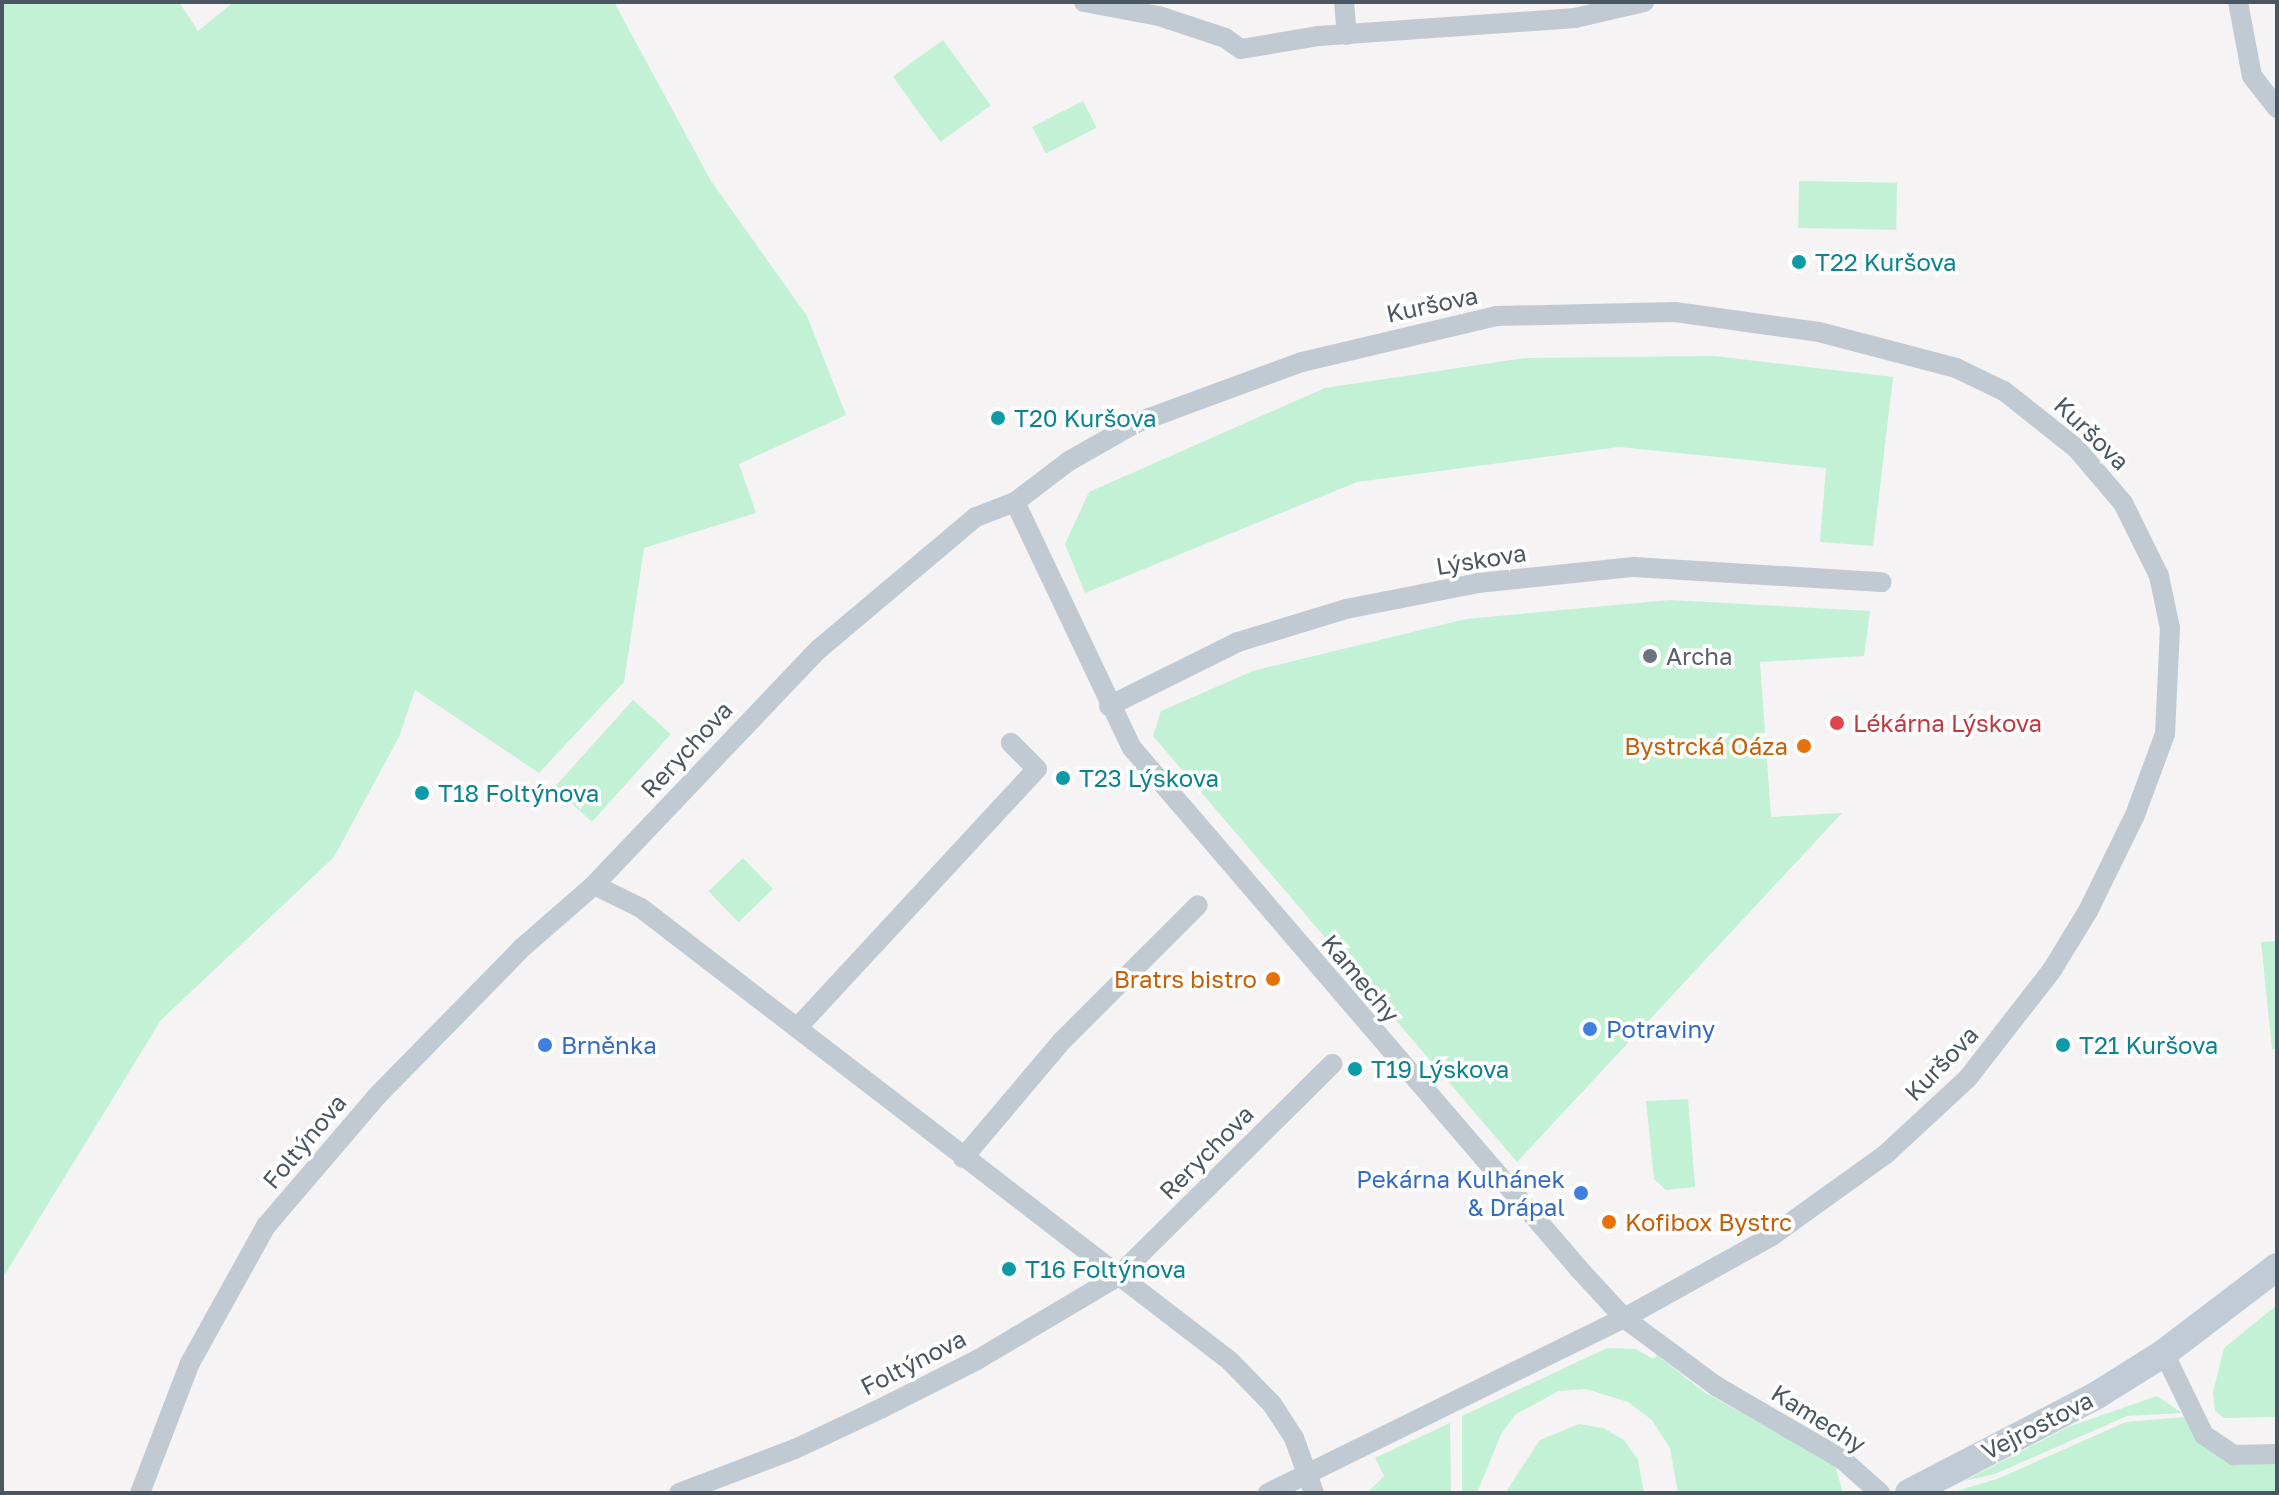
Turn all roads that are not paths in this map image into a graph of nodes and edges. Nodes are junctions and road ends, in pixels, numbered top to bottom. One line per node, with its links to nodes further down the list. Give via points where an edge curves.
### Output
1 (1084, 2): 5 (street)
2 (1344, 2): 6 (street)
3 (1644, 2): 6 (street, via 1575,18)
4 (2238, 2): 7 (street, via 2252,76)
5 (1161, 9): 6 (street, via 1241,49)
6 (1347, 35)
7 (2277, 108)
8 (1015, 502): 10 (street, Kamechy); 12 (street, Rerychova, via 976,517 866,607 748,721); 19 (street, Kuršova, via 1069,461 1123,430 1302,362 1497,316 1675,312 1819,332 1904,352 2004,391 2076,448 2123,503 2159,576 2170,628 2165,734 2135,815 2052,970 1986,1059 1886,1154 1772,1236)
9 (1882, 582): 10 (street, Lýskova, via 1634,567 1478,583 1346,609 1238,642)
10 (1109, 706): 19 (street, Kamechy, via 1132,748)
11 (1011, 743): 14 (street, via 1037,769)
12 (594, 885): 14 (street, via 641,908); 23 (street, Foltýnova, via 523,947 378,1095 266,1226 190,1363)
13 (1198, 905): 16 (street, via 1062,1041)
14 (797, 1028): 16 (street)
15 (1332, 1064): 18 (street, Rerychova)
16 (963, 1158): 18 (street)
17 (2277, 1267): 20 (street, Vejrostova)
18 (1117, 1277): 22 (street, via 1230,1361 1264,1396 1294,1438); 24 (street, Foltýnova, via 977,1360 882,1408 781,1455)
19 (1624, 1318): 22 (street); 26 (street, Kamechy, via 1716,1386 1843,1460)
20 (2164, 1353): 21 (street, via 2204,1435 2234,1455); 27 (street, Vejrostova)
21 (2277, 1454)
22 (1311, 1484): 25 (street)
23 (140, 1493)
24 (679, 1493)
25 (1268, 1493)
26 (1880, 1493)
27 (1909, 1493)

